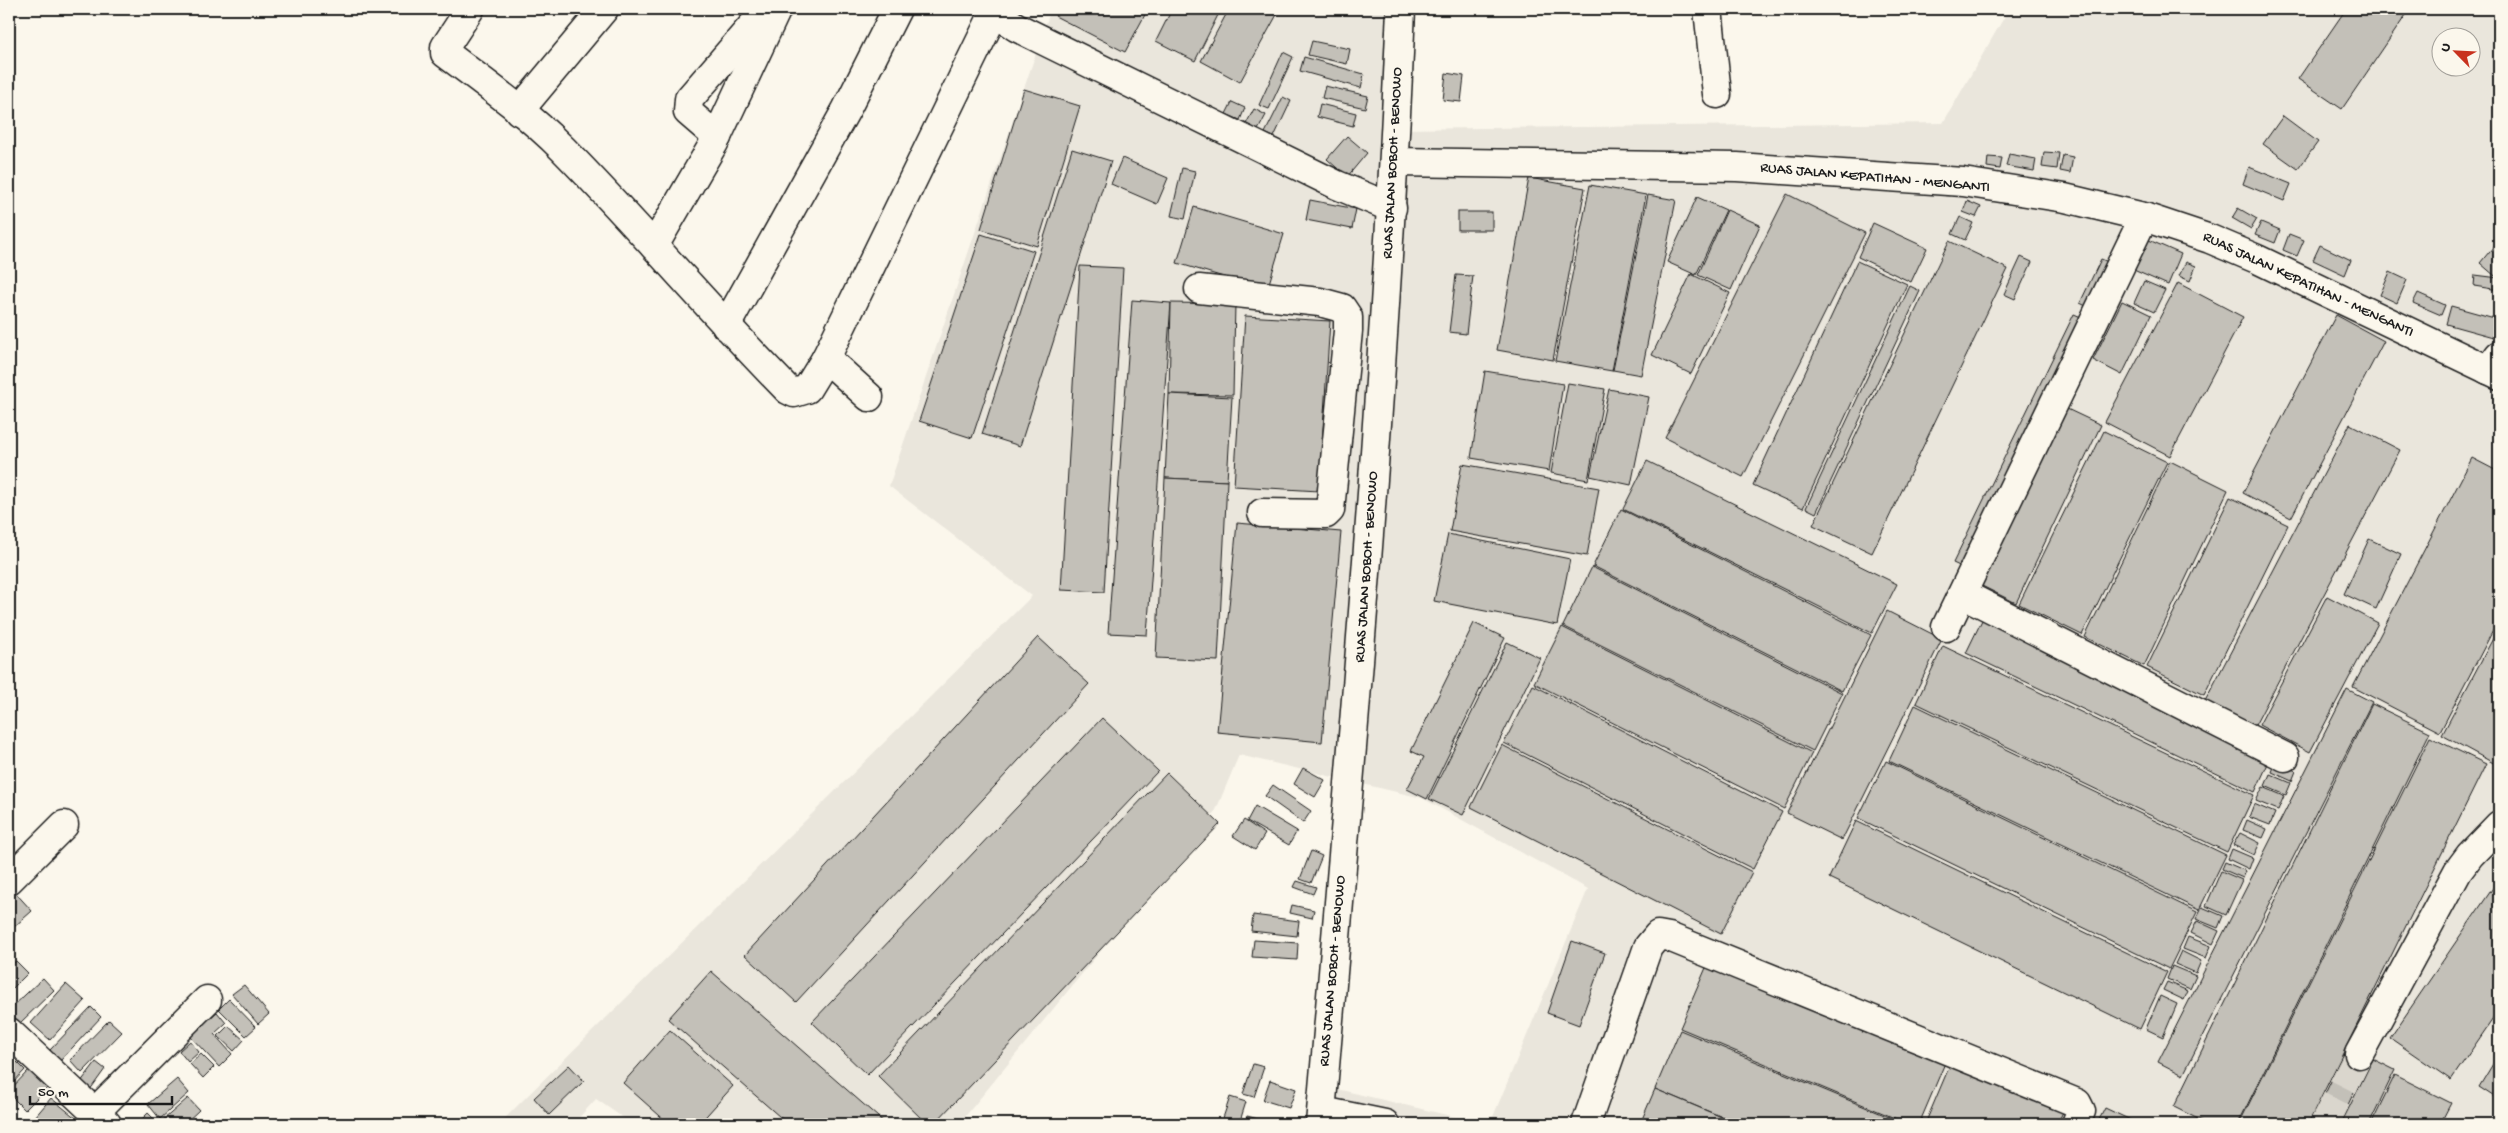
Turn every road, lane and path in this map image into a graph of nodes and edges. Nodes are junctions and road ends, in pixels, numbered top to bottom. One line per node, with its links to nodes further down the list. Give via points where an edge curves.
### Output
1 (470, 9): 10 (street, via 445,47 445,53)
2 (604, 9): 10 (street)
3 (768, 9): 11 (street, via 689,99 688,112)
4 (777, 9): 11 (street)
5 (896, 9): 17 (street, via 841,118)
6 (1401, 9): 12 (street, RUAS JALAN BOBOH - BENOWO)
7 (1708, 9): 9 (street)
8 (993, 10): 13 (street, via 1016,26 1301,167); 20 (street)
9 (1717, 94)
10 (519, 111): 15 (street, via 561,148)
11 (716, 137): 15 (street)
12 (1394, 162): 13 (street, RUAS JALAN BOBOH - BENOWO); 14 (street, RUAS JALAN KEPATIHAN - MENGANTI, via 1737,167 1904,177 1963,182 2065,198)
13 (1392, 208): 19 (street, RUAS JALAN BOBOH - BENOWO)
14 (2144, 217): 21 (street, RUAS JALAN KEPATIHAN - MENGANTI, via 2257,259); 24 (street)
15 (654, 246): 17 (street)
16 (1199, 289): 18 (street, via 1320,302 1342,308 1348,317)
17 (726, 326): 20 (street, via 794,393 806,389)
18 (1348, 331): 19 (street); 23 (street, via 1330,510 1326,514)
19 (1383, 334): 34 (street, RUAS JALAN BOBOH - BENOWO)
20 (826, 358): 22 (street)
21 (2496, 367)
22 (869, 397)
23 (1262, 513)
24 (1963, 594): 25 (street); 26 (street)
25 (1946, 627)
26 (2285, 756)
27 (2499, 825): 32 (street, via 2458,871)
28 (64, 826): 29 (street)
29 (9, 880)
30 (207, 1000): 33 (street)
31 (9, 1032): 33 (street)
32 (2359, 1054)
33 (101, 1118)
34 (1321, 1118): 35 (street)
35 (1385, 1124)
36 (1586, 1124): 37 (street, via 1648,947 1658,935 1678,940 2077,1103 2081,1111)
37 (2076, 1124)

